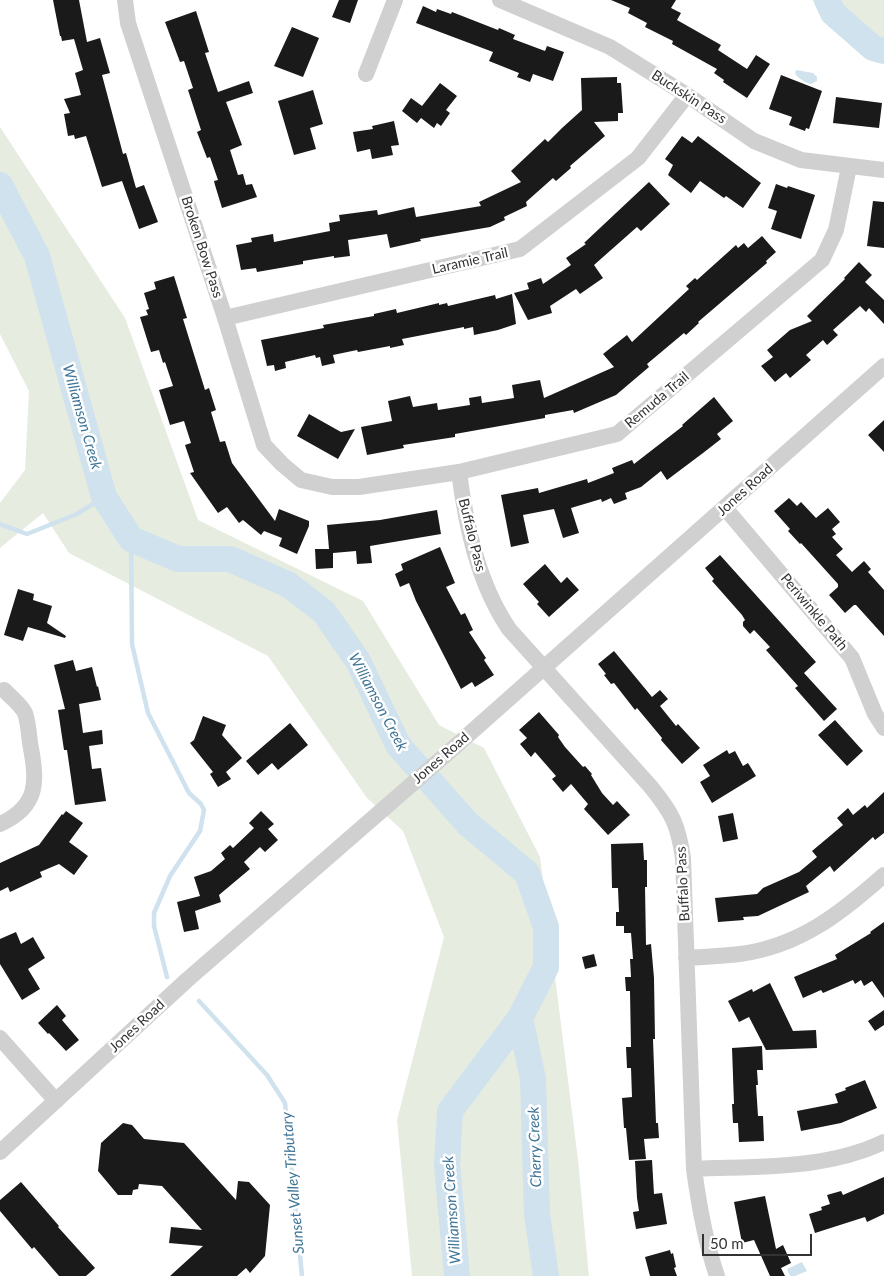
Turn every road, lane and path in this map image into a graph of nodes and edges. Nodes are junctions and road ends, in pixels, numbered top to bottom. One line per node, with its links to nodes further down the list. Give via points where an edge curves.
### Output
1 (125, 0): 8 (street, Broken Bow Pass, via 128,23)
2 (395, 0): 4 (street)
3 (500, 0): 5 (street, Buckskin Pass, via 610,48)
4 (366, 74)
5 (687, 95): 6 (street, Buckskin Pass, via 754,141 801,160); 8 (street, Laramie Trail, via 638,158 520,249)
6 (849, 167): 7 (street, Buckskin Pass); 10 (street, Remuda Trail, via 836,230 822,260 617,434)
7 (884, 170)
8 (225, 318): 11 (street, Broken Bow Pass, via 264,445)
9 (884, 366): 12 (street, Jones Road)
10 (459, 472): 11 (street, Remuda Trail, via 359,487 332,487); 13 (street, Buffalo Pass, via 464,507 482,577 495,608 509,629)
11 (301, 480)
12 (725, 508): 13 (street, Jones Road); 15 (street, Periwinkle Path, via 852,658)
13 (544, 667): 18 (street, Buffalo Pass, via 651,787 675,822 683,858); 20 (street, Jones Road, via 187,980)
14 (4, 690): 16 (street, via 25,712 36,782 21,811)
15 (884, 728)
16 (0, 824)
17 (884, 875): 18 (street, via 840,913 790,941 741,954)
18 (686, 958): 23 (street, Buffalo Pass)
19 (0, 1038): 20 (street)
20 (56, 1100): 22 (street, Jones Road)
21 (884, 1142): 23 (street, via 835,1159 800,1164)
22 (0, 1152)
23 (694, 1169): 24 (street, Buffalo Pass, via 700,1214)
24 (717, 1276)

